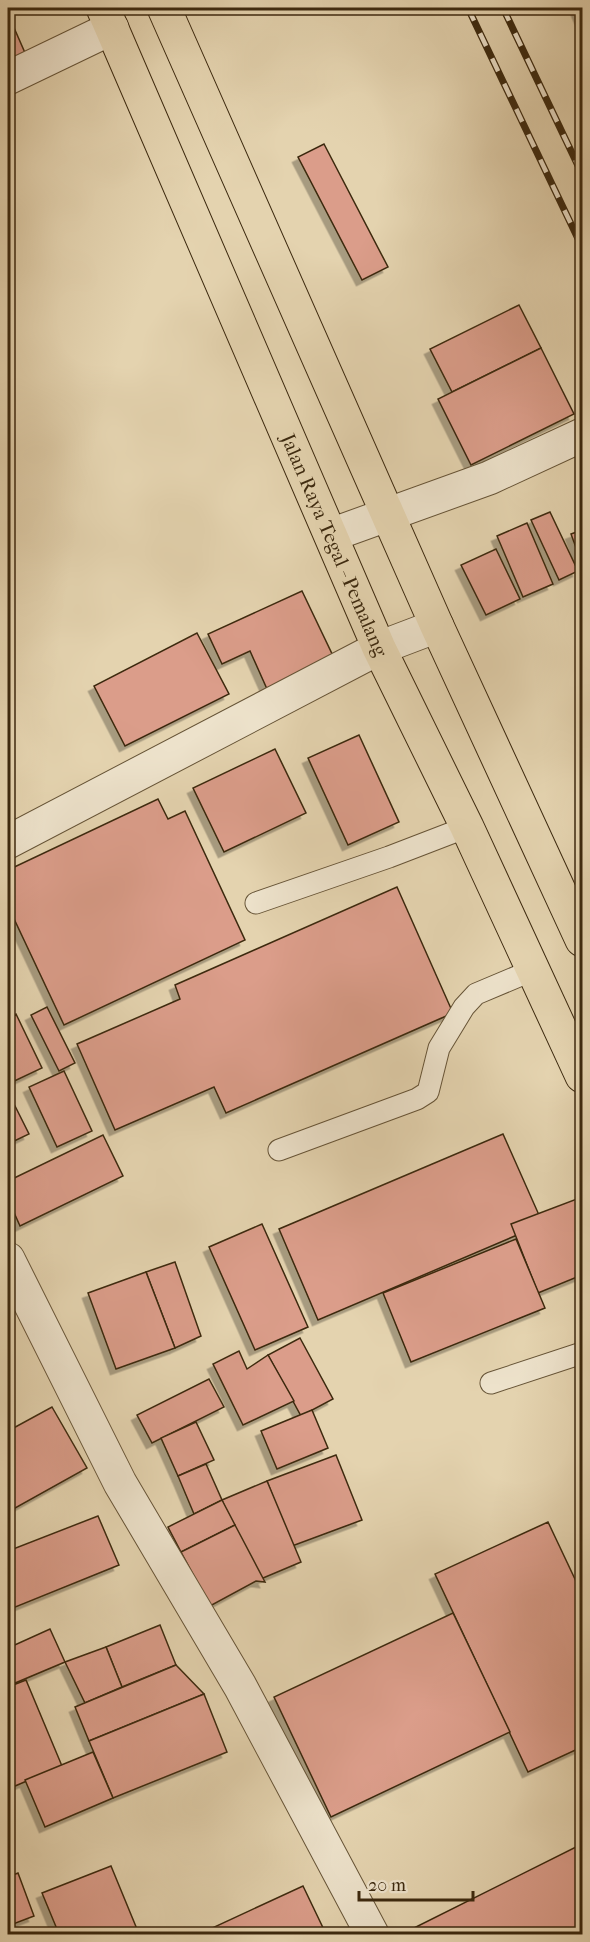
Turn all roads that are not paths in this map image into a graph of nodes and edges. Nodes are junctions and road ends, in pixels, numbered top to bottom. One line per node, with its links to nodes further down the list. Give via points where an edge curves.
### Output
1 (164, 8): 5 (highway)
2 (108, 18): 3 (street); 6 (highway, Jalan Raya Tegal - Pemalang)
3 (8, 78)
4 (582, 435): 5 (street, via 489,478)
5 (388, 514): 6 (street); 7 (highway)
6 (331, 535): 8 (highway, Jalan Raya Tegal - Pemalang)
7 (437, 626): 8 (street); 12 (highway)
8 (380, 648): 9 (highway, Jalan Raya Tegal - Pemalang); 10 (street)
9 (467, 827): 11 (lane); 13 (highway, Jalan Raya Tegal - Pemalang)
10 (8, 842)
11 (256, 903)
12 (582, 940)
13 (533, 970): 14 (highway, Jalan Raya Tegal - Pemalang); 15 (lane, via 476,994 464,1007 439,1048 428,1092)
14 (582, 1076)
15 (279, 1150)
16 (8, 1259): 19 (street, via 120,1483 240,1686)
17 (582, 1353): 18 (lane)
18 (491, 1383)
19 (372, 1935)

